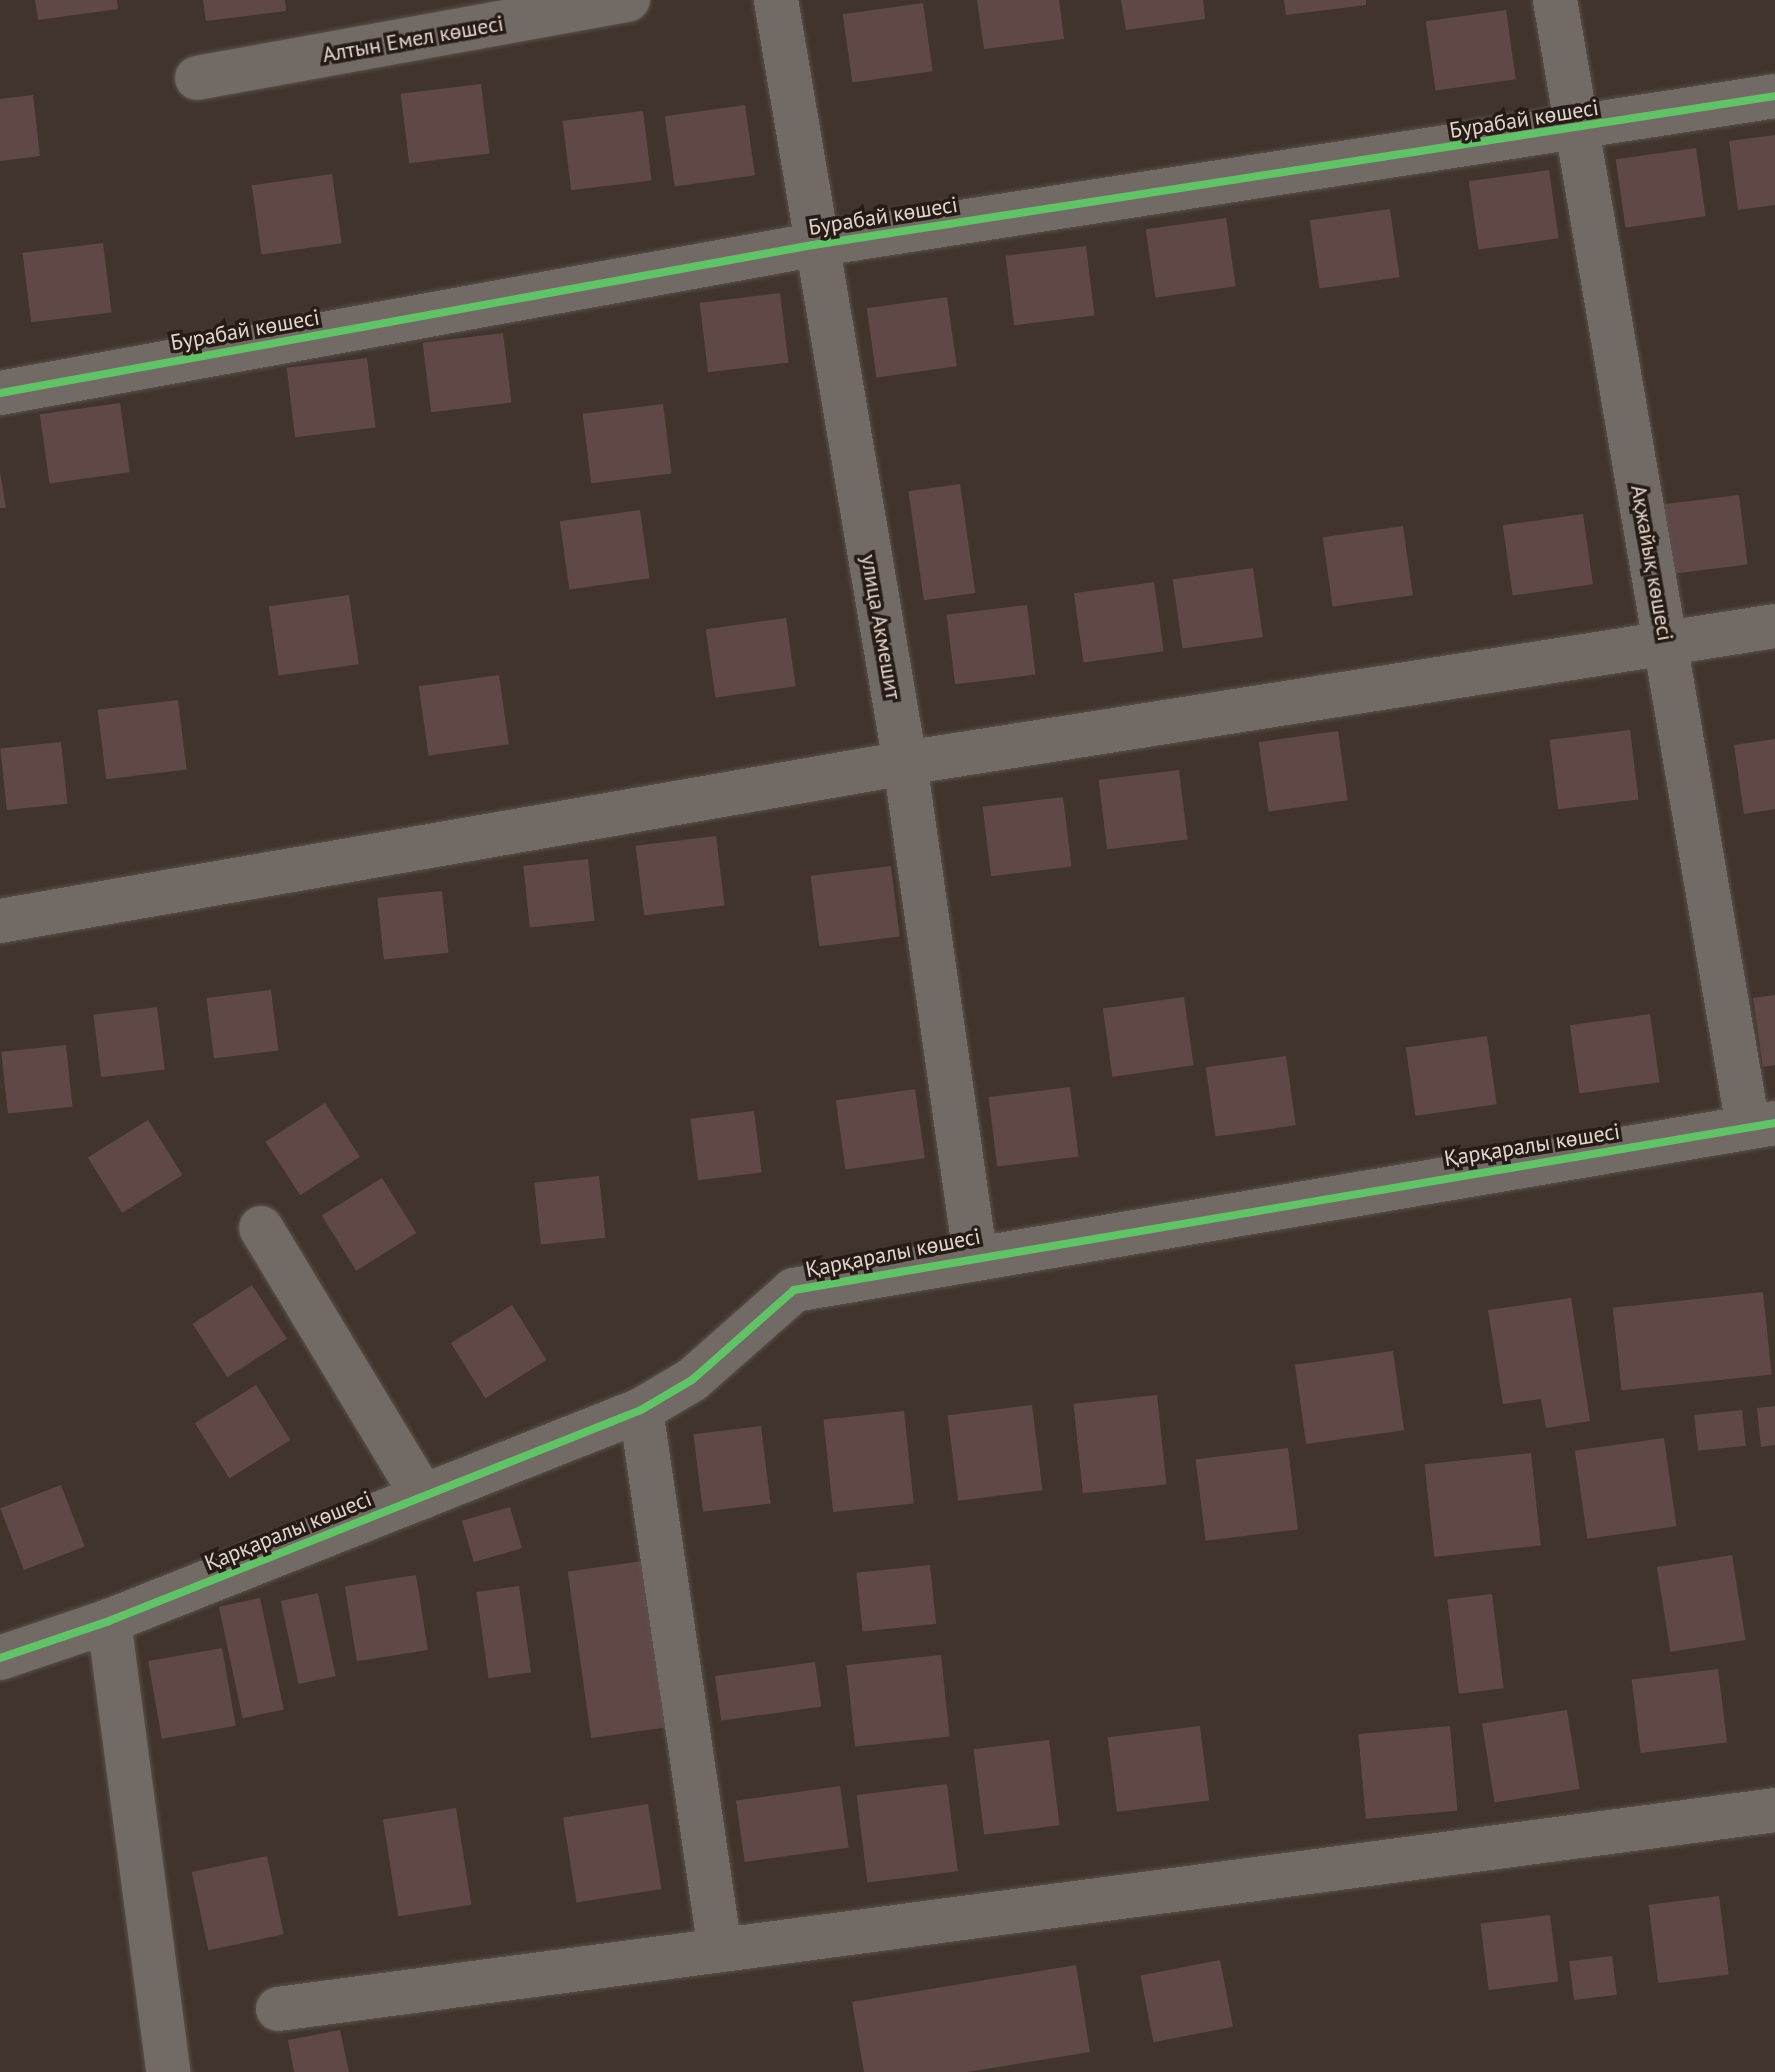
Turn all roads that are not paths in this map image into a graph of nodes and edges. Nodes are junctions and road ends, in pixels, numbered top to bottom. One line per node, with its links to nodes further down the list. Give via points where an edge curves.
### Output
1 (628, 0): 4 (street, Алтын Емел көшесі)
2 (776, 0): 7 (street, улица Акмешит)
3 (1555, 0): 6 (street, Ақжайық көшесі)
4 (197, 78)
5 (1775, 96): 6 (street, Бурабай көшесі)
6 (1577, 129): 7 (street, Бурабай көшесі); 10 (street, Ақжайық көшесі)
7 (813, 245): 8 (street, Бурабай көшесі); 11 (street, улица Акмешит)
8 (0, 393)
9 (1775, 626): 10 (street)
10 (1666, 645): 11 (street); 13 (street, Ақжайық көшесі)
11 (905, 763): 12 (street); 15 (street, улица Акмешит)
12 (0, 921)
13 (1762, 1125): 15 (street, Қарқаралы көшесі)
14 (261, 1228): 17 (street)
15 (975, 1256): 16 (street, Қарқаралы көшесі, via 794,1290 692,1380)
16 (641, 1410): 17 (street, Қарқаралы көшесі); 21 (street)
17 (423, 1497): 18 (street, Қарқаралы көшесі)
18 (109, 1621): 19 (street, Қарқаралы көшесі); 23 (street)
19 (0, 1658)
20 (1775, 1810): 21 (street)
21 (720, 1950): 22 (street)
22 (278, 2009)
23 (168, 2072)

